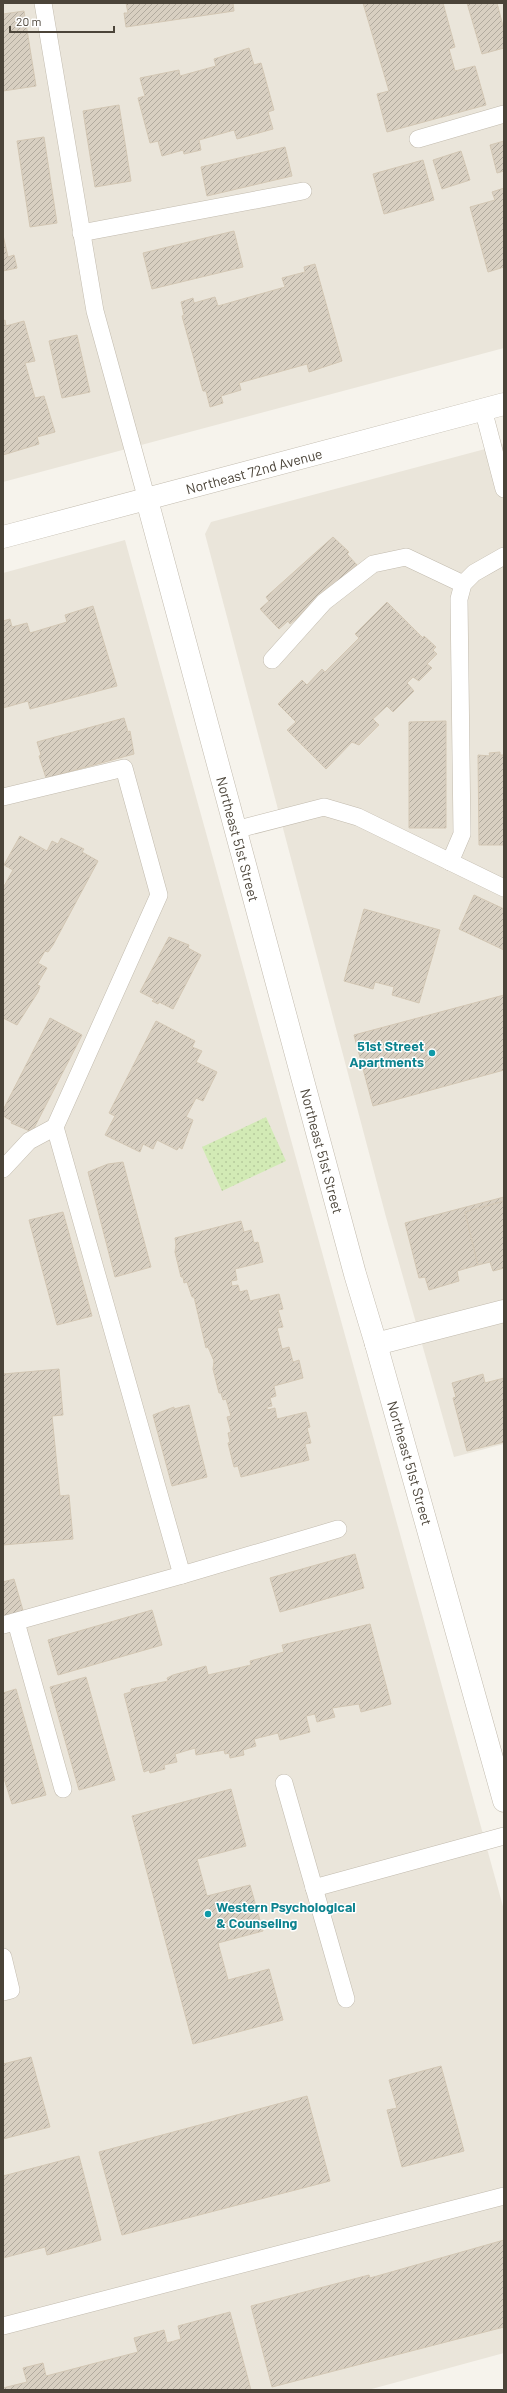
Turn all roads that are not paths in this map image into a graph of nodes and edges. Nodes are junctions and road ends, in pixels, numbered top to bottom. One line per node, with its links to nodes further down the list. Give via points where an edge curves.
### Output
1 (43, 3): 5 (lane)
2 (504, 114): 3 (lane)
3 (418, 139)
4 (303, 191): 5 (lane)
5 (81, 233): 9 (lane, via 95,311)
6 (504, 404): 7 (street, Northeast 72nd Avenue)
7 (483, 409): 8 (lane); 9 (street, Northeast 72nd Avenue)
8 (504, 489)
9 (147, 500): 10 (street, Northeast 72nd Avenue); 15 (street, Northeast 51st Street)
10 (3, 537)
11 (504, 556): 12 (lane, via 474,574)
12 (463, 584): 13 (lane, via 406,557 373,564 324,602); 16 (lane, via 459,599 462,834)
13 (272, 660)
14 (3, 797): 18 (lane, via 124,768 159,895)
15 (235, 830): 16 (lane, via 324,807 358,817); 21 (street, Northeast 51st Street)
16 (450, 862): 17 (lane)
17 (504, 888)
18 (55, 1127): 19 (lane, via 29,1141); 23 (lane)
19 (3, 1168)
20 (504, 1311): 21 (street)
21 (376, 1344): 27 (street, Northeast 51st Street)
22 (338, 1529): 23 (lane)
23 (182, 1575): 24 (lane)
24 (10, 1623): 26 (lane)
25 (284, 1783): 29 (lane)
26 (63, 1789)
27 (504, 1801)
28 (504, 1836): 29 (lane)
29 (314, 1888): 32 (lane)
30 (3, 1957): 31 (lane, via 11,1990)
31 (3, 1992)
32 (346, 1999)
33 (504, 2196): 34 (lane)
34 (3, 2326)

